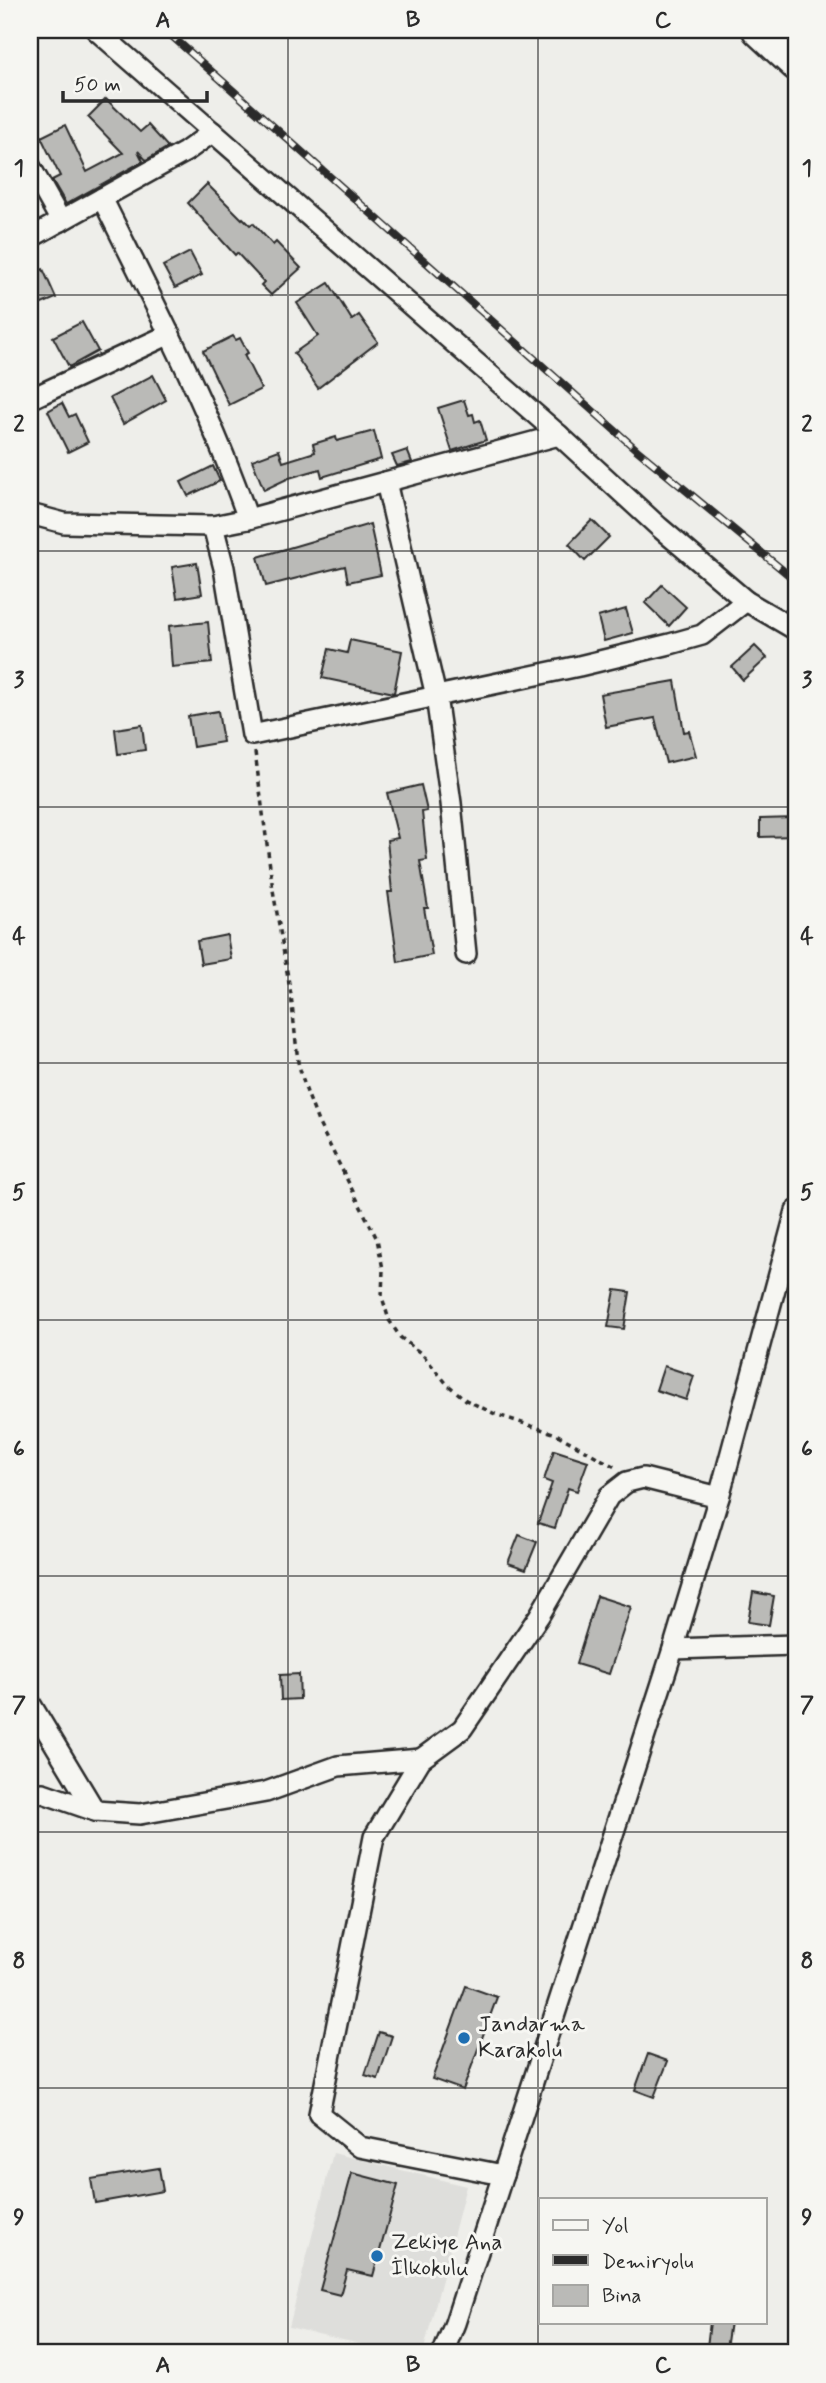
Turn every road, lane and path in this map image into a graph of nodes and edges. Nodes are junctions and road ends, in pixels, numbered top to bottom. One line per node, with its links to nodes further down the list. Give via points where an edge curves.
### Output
1 (96, 30): 4 (street)
2 (758, 30): 3 (highway)
3 (796, 65)
4 (213, 132): 6 (street); 11 (street)
5 (30, 166): 7 (street)
6 (102, 198): 7 (street); 9 (street)
7 (61, 221): 8 (street)
8 (30, 238)
9 (170, 334): 10 (street); 14 (street, via 226,455)
10 (30, 398)
11 (559, 435): 12 (street); 16 (street)
12 (386, 482): 14 (street); 18 (street)
13 (30, 514): 15 (street, via 64,523)
14 (248, 519): 15 (street)
15 (212, 526): 19 (street, via 224,568)
16 (746, 601): 17 (street); 18 (street, via 702,635)
17 (796, 630)
18 (436, 696): 19 (street); 20 (street)
19 (252, 735): 22 (path, via 298,1062 318,1122 377,1239 382,1297 389,1320 400,1337 466,1400 563,1437 619,1469)
20 (466, 954)
21 (796, 1211): 23 (street)
22 (627, 1482): 23 (street, via 643,1478); 27 (street, via 609,1496 538,1616 462,1729)
23 (719, 1497): 25 (street)
24 (796, 1645): 25 (street)
25 (673, 1649): 30 (street)
26 (30, 1703): 29 (street)
27 (421, 1759): 29 (street, via 338,1766 266,1792 140,1814); 30 (street, via 374,1837 319,2114 360,2147)
28 (30, 1794): 29 (street, via 43,1793)
29 (95, 1811)
30 (503, 2175): 31 (street)
31 (443, 2353)

